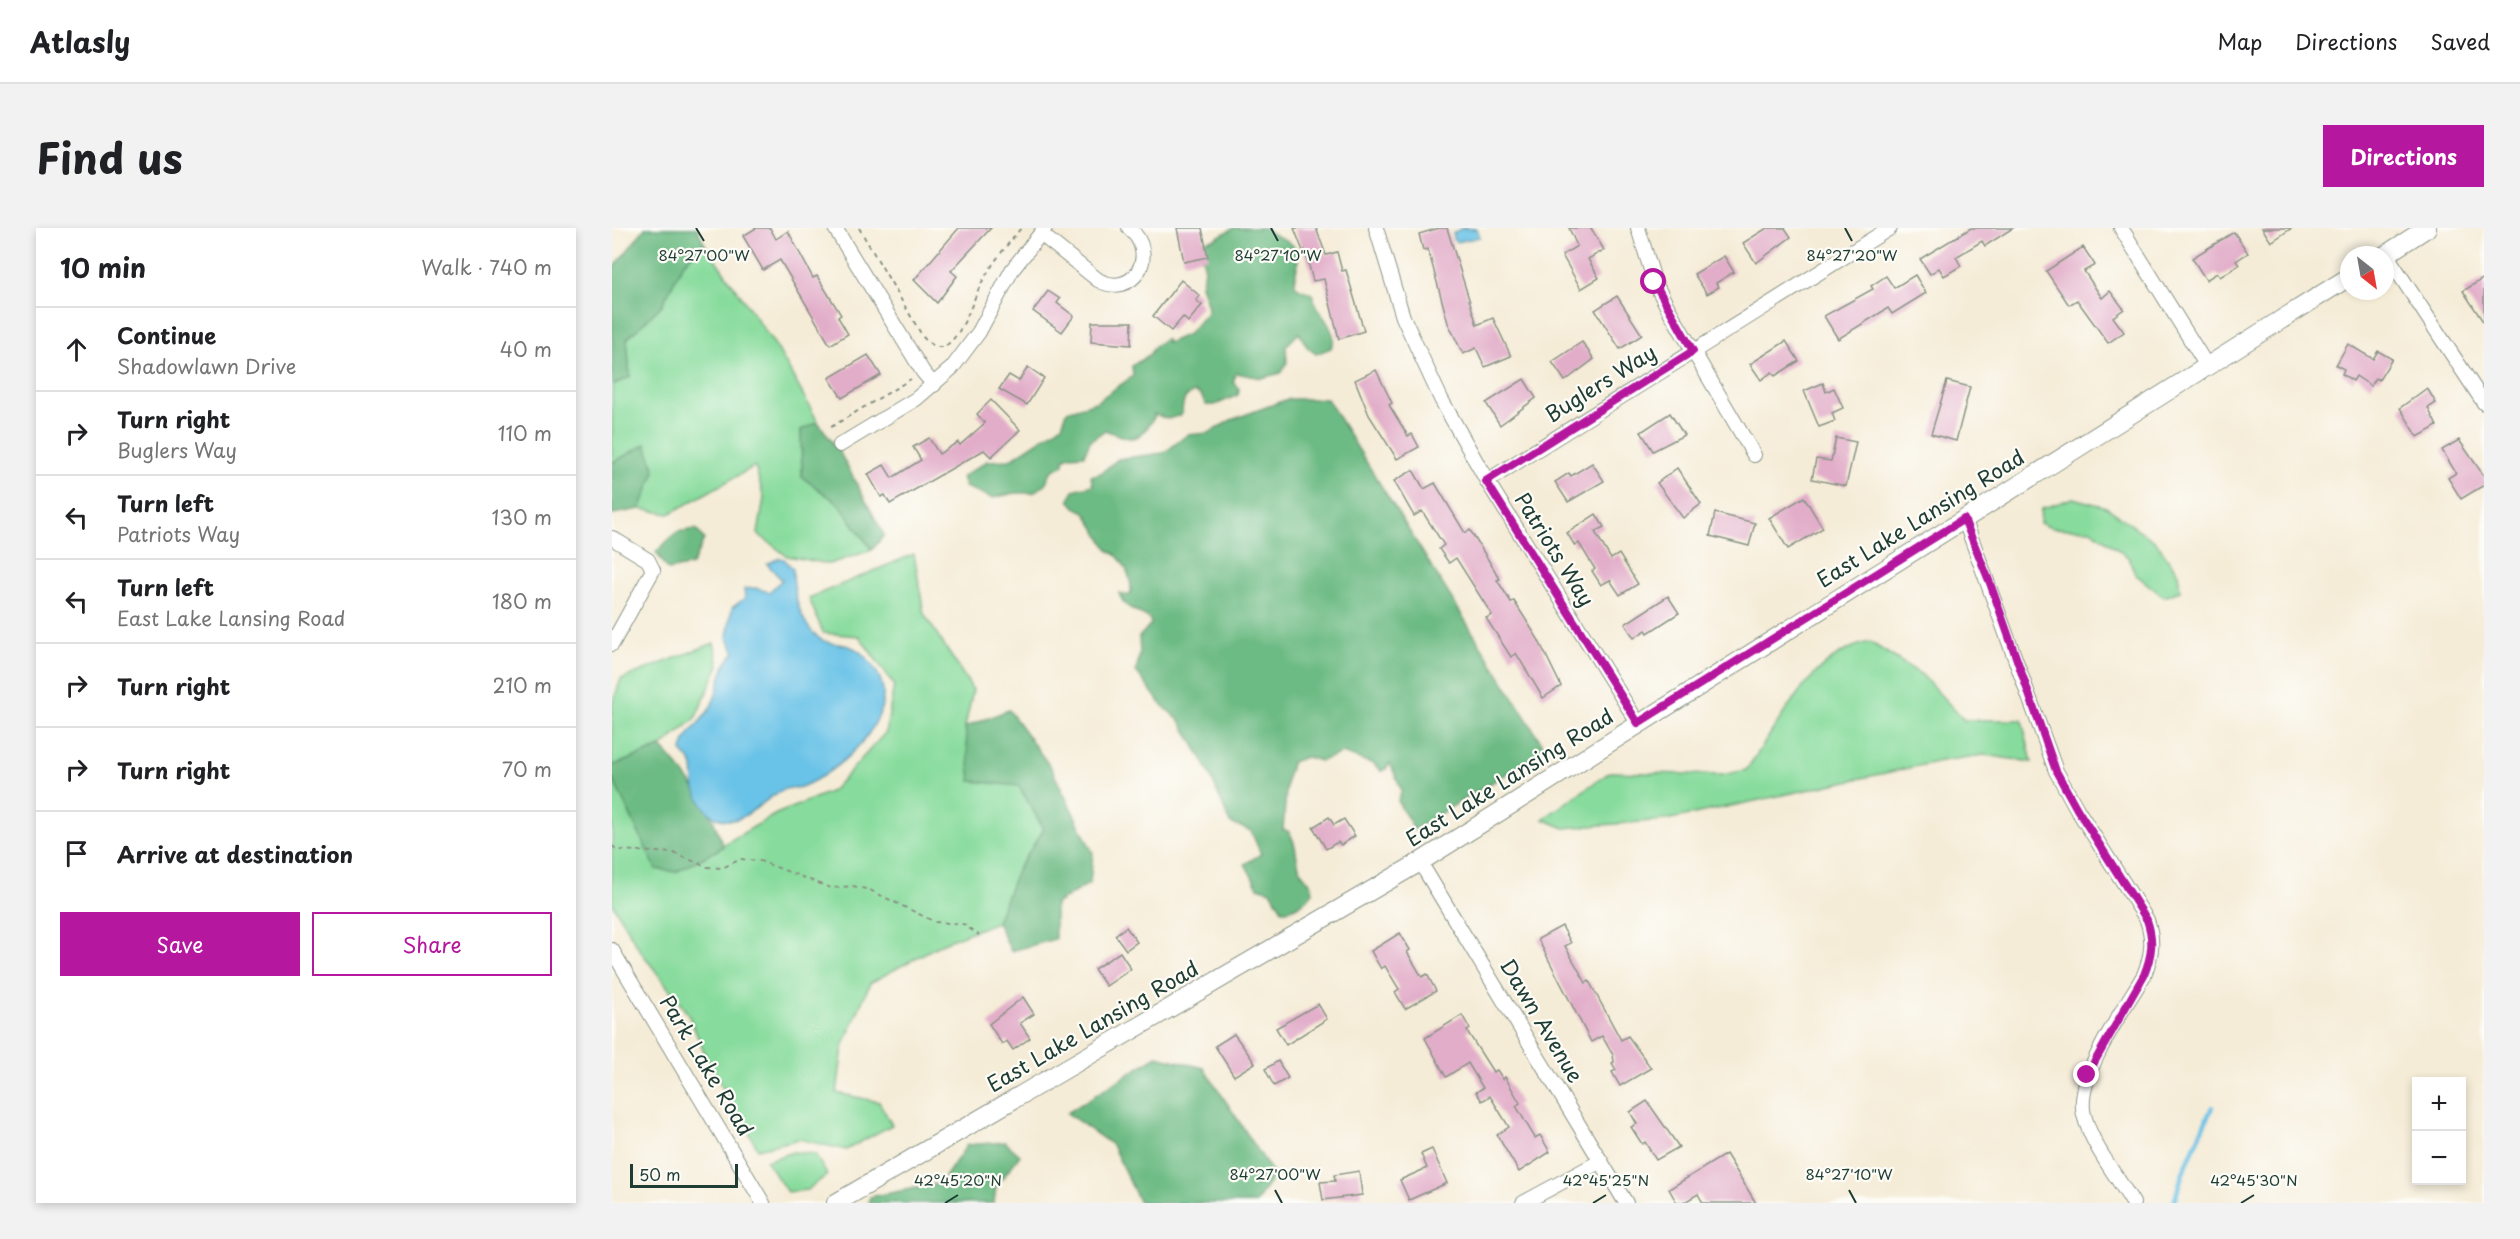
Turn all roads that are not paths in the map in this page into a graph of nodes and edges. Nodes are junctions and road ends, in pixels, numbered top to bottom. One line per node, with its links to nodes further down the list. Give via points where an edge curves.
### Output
1 (835, 228): 14 (street)
2 (1130, 228): 8 (street, via 1141,242 1143,263 1138,273 1120,284 1102,282)
3 (1376, 228): 18 (street, Patriots Way, via 1414,343)
4 (1638, 228): 12 (street, via 1655,283)
5 (1889, 228): 12 (street, Buglers Way)
6 (2121, 228): 13 (street)
7 (2427, 228): 9 (main road)
8 (1043, 231): 14 (street, via 1012,270 965,353)
9 (2394, 249)
10 (2394, 268): 15 (street)
11 (2340, 283): 13 (main road, East Lake Lansing Road)
12 (1693, 351): 17 (street); 18 (street, Buglers Way)
13 (2207, 366): 19 (main road, East Lake Lansing Road)
14 (934, 385): 16 (street)
15 (2484, 403)
16 (840, 446)
17 (1754, 455)
18 (1486, 481): 22 (street, Patriots Way)
19 (1964, 519): 22 (main road, East Lake Lansing Road); 30 (street, via 2056,771 2153,935 2151,958 2144,975 2087,1075 2082,1099 2092,1135)
20 (612, 538): 21 (street, via 648,560 653,570)
21 (612, 644)
22 (1638, 723): 23 (main road, East Lake Lansing Road)
23 (1420, 862): 25 (street, Dawn Avenue); 27 (main road, East Lake Lansing Road)
24 (612, 950): 26 (street, Park Lake Road)
25 (1601, 1161): 28 (street); 29 (street, Dawn Avenue)
26 (763, 1203)
27 (836, 1203)
28 (1523, 1203)
29 (1626, 1203)
30 (2133, 1203)

